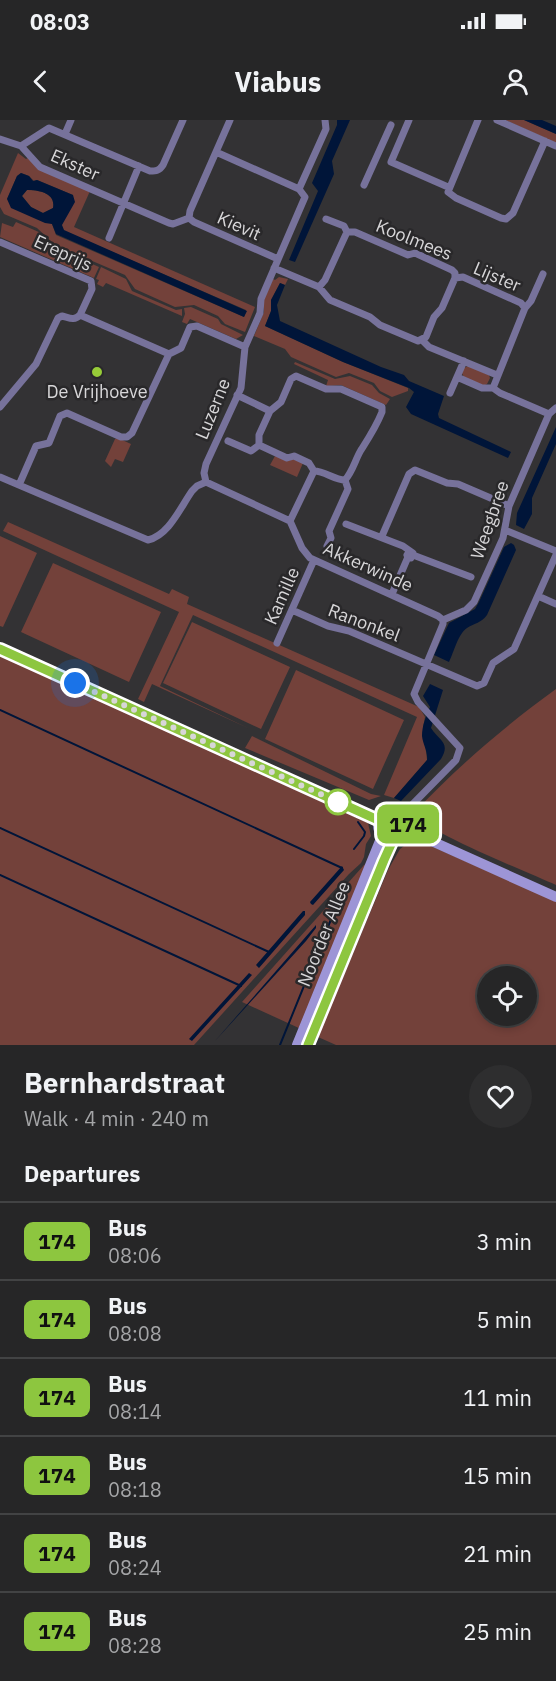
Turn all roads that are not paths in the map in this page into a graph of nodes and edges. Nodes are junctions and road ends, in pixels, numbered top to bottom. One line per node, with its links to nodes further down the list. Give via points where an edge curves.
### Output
1 (71, 120): 9 (street, Ekster)
2 (183, 120): 17 (street, via 160,170)
3 (230, 120): 14 (street, Kievit)
4 (326, 120): 20 (street, Kievit, via 327,126)
5 (409, 120): 16 (street)
6 (478, 120): 19 (street)
7 (497, 120): 11 (street)
8 (390, 125): 15 (street)
9 (65, 134): 12 (street, Ekster, via 49,128); 17 (street, Ekster)
10 (0, 139): 12 (street, Ekster)
11 (545, 141): 13 (street); 19 (street, via 513,213 506,219 456,198)
12 (21, 146): 21 (street, Ekster, via 40,167)
13 (556, 146)
14 (216, 152): 20 (street); 22 (street, Kievit)
15 (377, 156): 16 (street); 18 (street)
16 (391, 162): 19 (street)
17 (139, 166): 21 (street)
18 (364, 185)
19 (448, 188)
20 (299, 189): 27 (street, Kievit, via 304,193 304,201)
21 (124, 203): 22 (street, Kievit, via 173,224); 25 (street)
22 (189, 218): 27 (street, Kievit)
23 (326, 219): 24 (street, Koolmees, via 344,226)
24 (347, 232): 30 (street, Koolmees, via 408,255 415,253 452,270); 31 (street, Koolmees, via 326,280)
25 (109, 238)
26 (0, 242): 33 (street, Ereprijs, via 91,281 92,289)
27 (278, 259): 28 (street, Kievit)
28 (274, 267): 31 (street); 35 (street, Kievit)
29 (543, 274): 32 (street, Lijster)
30 (455, 278): 32 (street, Lijster, via 463,277); 34 (street, Koolmees)
31 (319, 287): 34 (street, via 330,300)
32 (525, 308): 38 (street, Lijster)
33 (80, 315): 36 (street); 43 (street, via 58,318 36,364)
34 (422, 340): 37 (street)
35 (245, 347): 36 (street, via 193,326 181,348); 42 (street, Luzerne)
36 (169, 354): 53 (street, via 128,437 67,413 60,416 49,443 36,446)
37 (464, 362): 38 (street); 39 (street)
38 (497, 375): 40 (street, Lijster)
39 (457, 377): 40 (street, via 482,388); 41 (street)
40 (493, 388): 46 (street)
41 (450, 393)
42 (237, 396): 45 (street); 52 (street, Luzerne, via 206,464)
43 (0, 407)
44 (556, 408): 46 (street)
45 (270, 411): 48 (street, via 259,435); 51 (street, via 281,402 296,376 326,389 341,389 382,407 369,441)
46 (549, 414): 54 (street, Weegbree)
47 (228, 441): 48 (street, via 251,451)
48 (259, 445): 49 (street, via 309,463)
49 (314, 471): 51 (street); 55 (street)
50 (0, 477): 53 (street)
51 (345, 480): 59 (street, via 348,489 329,531)
52 (206, 482): 53 (street, via 192,491 164,532 148,540); 55 (street)
53 (19, 485)
54 (508, 506): 57 (street, Weegbree); 58 (street, via 415,470 408,474)
55 (290, 521): 62 (street, Akkerwinde, via 305,554)
56 (346, 524): 58 (street)
57 (505, 530): 60 (street); 68 (street, Weegbree, via 474,602)
58 (382, 536): 61 (street, via 403,546)
59 (327, 546)
60 (556, 553): 65 (street, Ranonkel)
61 (410, 555): 63 (street); 64 (street)
62 (314, 560): 64 (street, Akkerwinde); 67 (street, Kamille)
63 (471, 577)
64 (392, 594): 68 (street, Akkerwinde)
65 (538, 596): 66 (street); 71 (street, Ranonkel, via 514,649 493,663 484,683 474,686)
66 (556, 604)
67 (292, 610): 69 (street, Kamille); 71 (street, Ranonkel)
68 (443, 620): 71 (street)
69 (277, 643)
70 (0, 649): 73 (street)
71 (425, 664): 72 (street, via 414,694 460,748 456,760)
72 (404, 814): 73 (street, via 387,810); 74 (street)
73 (378, 820): 75 (street, via 378,829)
74 (407, 830): 75 (street, via 400,838); 76 (street)
75 (388, 838): 77 (street, Noorder Allee); 78 (street, Noorder Allee)
76 (556, 897)
77 (297, 1045)
78 (308, 1045)

